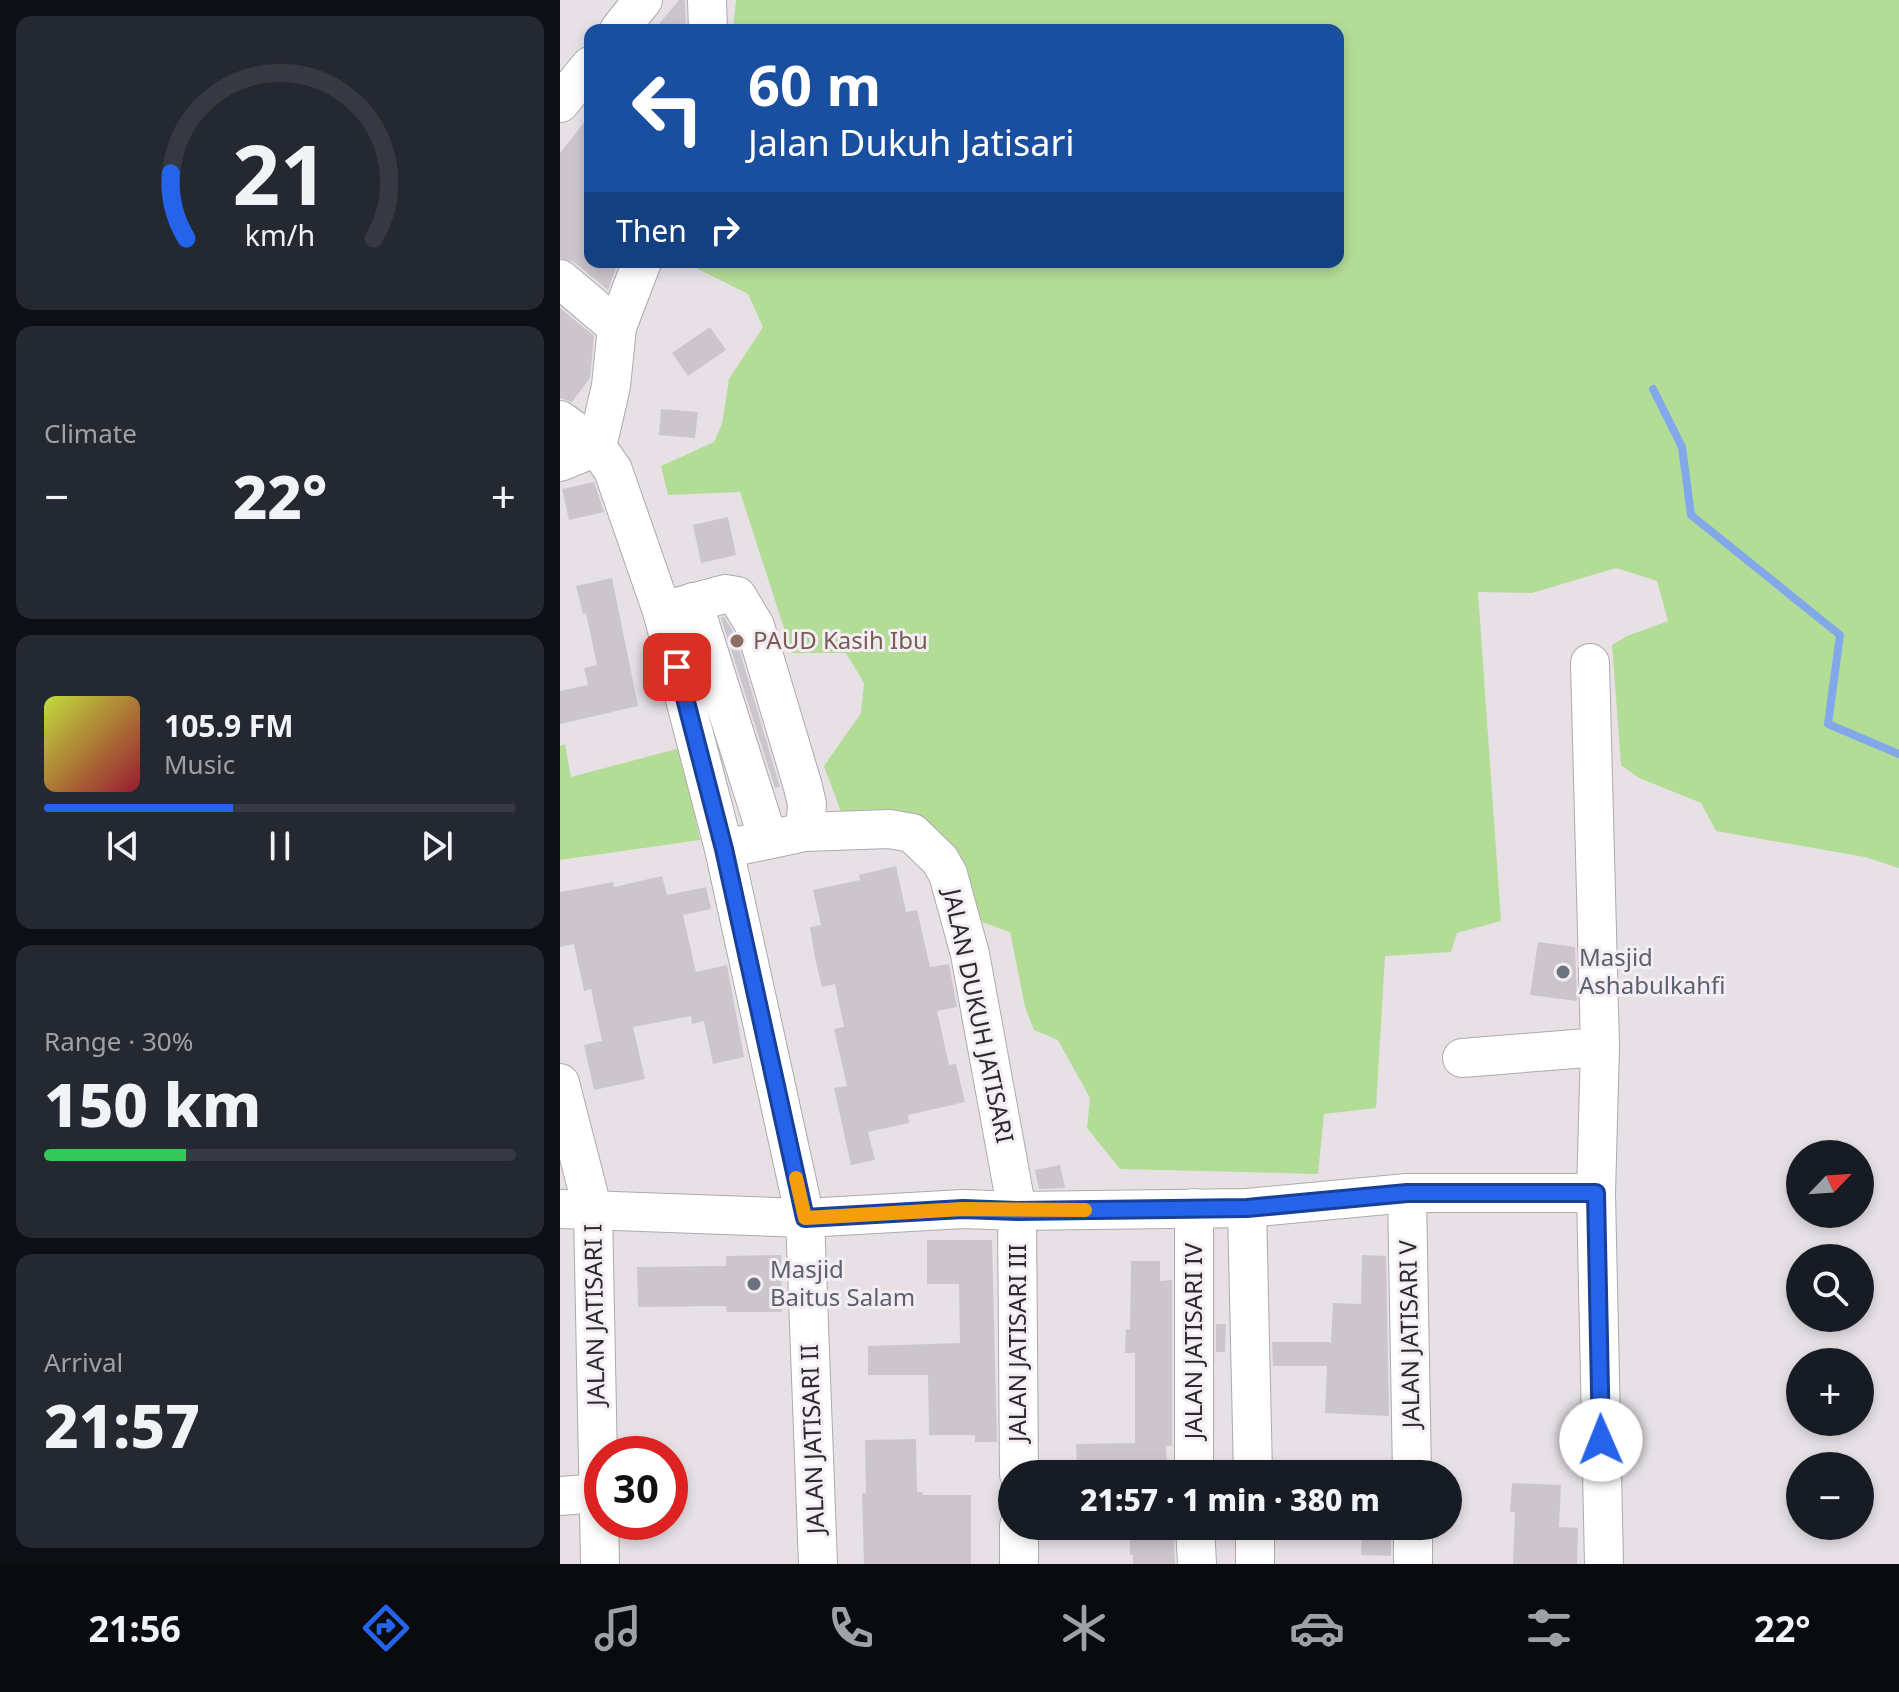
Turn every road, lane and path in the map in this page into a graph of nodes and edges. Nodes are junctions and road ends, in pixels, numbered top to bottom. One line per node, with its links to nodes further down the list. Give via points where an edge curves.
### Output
1 (643, 0): 3 (street)
2 (707, 0): 4 (street)
3 (624, 24)
4 (708, 24)
5 (584, 73): 6 (street)
6 (560, 103)
7 (640, 268): 9 (street)
8 (560, 279): 9 (street)
9 (617, 327): 11 (street)
10 (560, 420): 11 (street)
11 (597, 447): 12 (street); 13 (street)
12 (560, 462)
13 (678, 606): 15 (street, via 737,596 755,626 803,787); 16 (street); 17 (street)
14 (1590, 663): 18 (street)
15 (805, 832): 16 (street, JALAN DUKUH JATISARI); 26 (street, JALAN DUKUH JATISARI, via 912,833 948,874 970,954)
16 (768, 839): 17 (street, JALAN DUKUH JATISARI)
17 (724, 849): 27 (street)
18 (1600, 1047): 19 (street); 22 (street)
19 (1462, 1058)
20 (560, 1083): 25 (street)
21 (1407, 1193): 22 (street); 24 (street); 32 (street, JALAN JATISARI V)
22 (1596, 1193): 46 (street)
23 (1194, 1208): 24 (street); 26 (street); 30 (street, JALAN JATISARI IV)
24 (1247, 1208): 31 (street)
25 (577, 1210): 27 (street); 28 (street, JALAN JATISARI I)
26 (1017, 1211): 27 (street); 29 (street, JALAN JATISARI III)
27 (805, 1218): 41 (street, JALAN JATISARI II)
28 (595, 1436)
29 (1019, 1460)
30 (1194, 1460)
31 (1253, 1460)
32 (1412, 1460)
33 (584, 1494): 34 (street)
34 (560, 1496)
35 (600, 1540): 40 (street, JALAN JATISARI I)
36 (1019, 1540): 42 (street)
37 (1196, 1540): 43 (street)
38 (1255, 1540): 44 (street)
39 (1413, 1540): 45 (street)
40 (600, 1564)
41 (818, 1564)
42 (1019, 1564)
43 (1197, 1564)
44 (1255, 1564)
45 (1413, 1564)
46 (1604, 1564)

